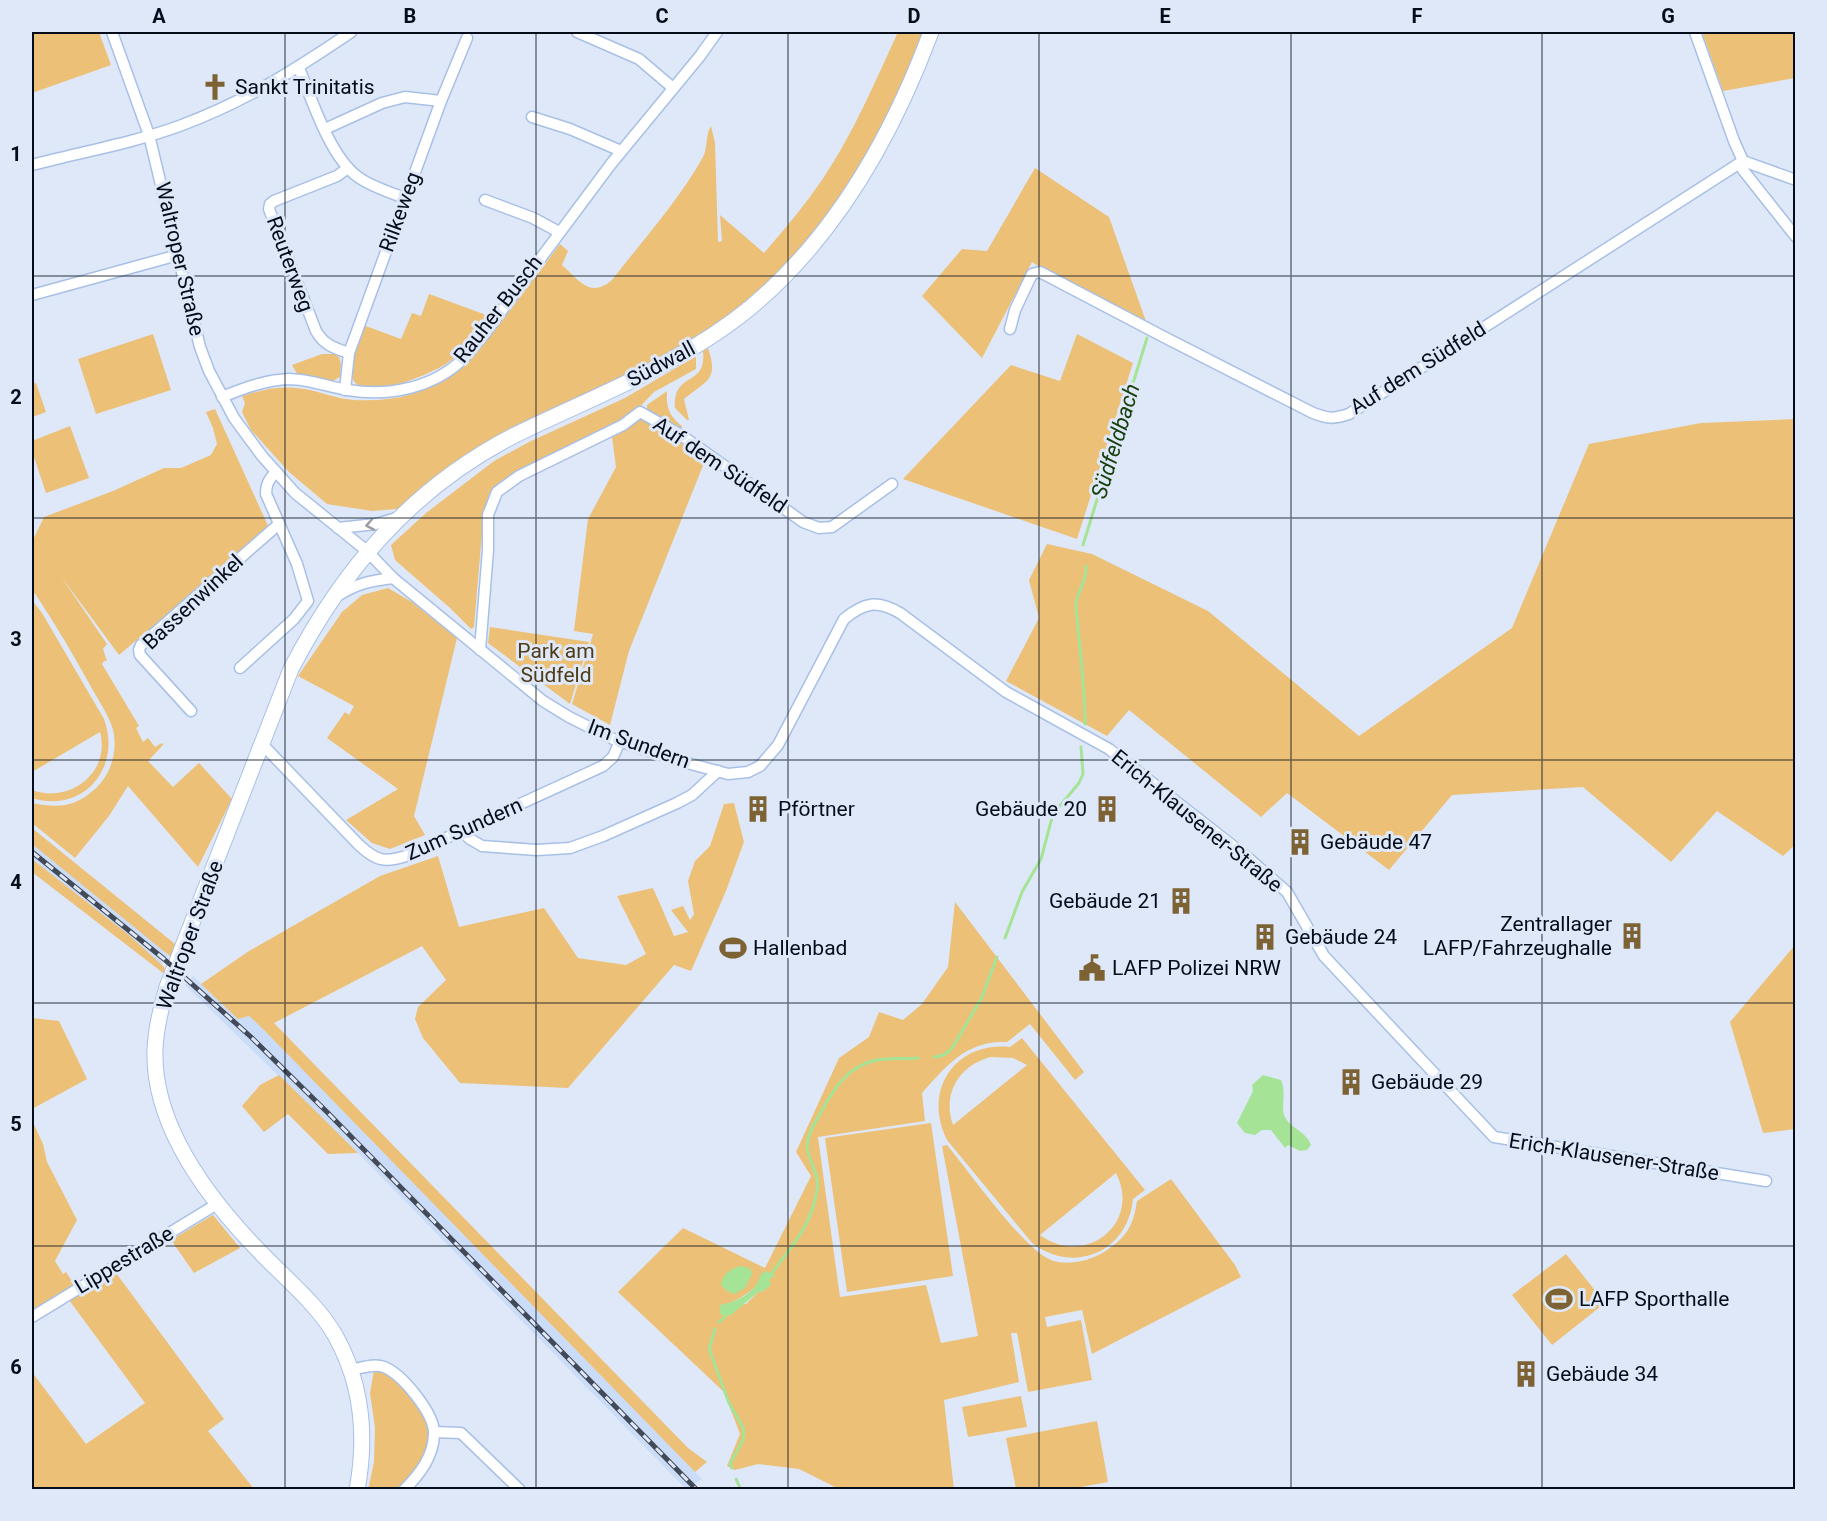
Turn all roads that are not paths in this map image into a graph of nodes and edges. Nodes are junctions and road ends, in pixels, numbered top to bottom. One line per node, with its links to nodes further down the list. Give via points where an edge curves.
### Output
1 (112, 32): 13 (street, Waltroper Straße)
2 (351, 32): 8 (street)
3 (577, 32): 9 (street, via 639,59)
4 (717, 32): 9 (street, Rauher Busch)
5 (931, 32): 31 (main road, Südwall, via 887,132 855,187 820,238 751,307 666,364 512,437 475,459)
6 (1695, 32): 15 (street)
7 (468, 38): 10 (street, Rilkeweg)
8 (299, 68): 12 (street); 13 (street, via 226,107)
9 (673, 88): 14 (street, Rauher Busch)
10 (441, 101): 12 (street, via 405,97); 19 (street, Rilkeweg)
11 (532, 117): 14 (street)
12 (325, 129): 17 (street, via 335,152)
13 (149, 135): 16 (street); 23 (street, Waltroper Straße)
14 (621, 151): 21 (street, Rauher Busch)
15 (1743, 160): 18 (street); 22 (street, via 1743,170); 25 (street, Auf dem Südfeld, via 1349,414 1338,417 1313,413 1040,272 1032,274)
16 (32, 165)
17 (348, 168): 19 (street, via 370,185); 26 (street, Reuterweg, via 279,199 269,209 321,341)
18 (1796, 180)
19 (405, 198): 26 (street, Rilkeweg)
20 (485, 200): 21 (street, Rauher Busch)
21 (558, 232): 27 (street, Rauher Busch, via 485,333 449,370 425,382 385,393)
22 (1796, 237)
23 (178, 255): 24 (street); 28 (street, Waltroper Straße, via 200,346)
24 (32, 295)
25 (1010, 329)
26 (349, 353): 27 (street, Rilkeweg)
27 (345, 390): 28 (street, Rauher Busch, via 288,380 260,383)
28 (222, 397): 29 (street, Waltroper Straße, via 246,436)
29 (276, 472): 32 (street, via 269,479 266,494); 33 (street, Waltroper Straße)
30 (892, 484): 38 (street, Auf dem Südfeld, via 832,527 819,528 803,522 681,435 640,412 623,425 519,476 496,492 488,515)
31 (401, 516): 33 (street, one-way to 33, via 376,524); 34 (main road, Südwall)
32 (279, 524): 39 (street, via 308,601); 40 (street, Bassenwinkel, via 141,645 140,655)
33 (338, 528): 34 (street, Waltroper Straße)
34 (367, 551): 35 (street, Im Sundern); 36 (main road, Südwall)
35 (393, 578): 36 (street, via 354,585); 38 (street, Im Sundern)
36 (332, 600): 37 (main road, Südwall)
37 (317, 622): 42 (main road, Waltroper Straße, via 291,669)
38 (480, 650): 41 (street, Im Sundern, via 569,717)
39 (240, 668)
40 (191, 711)
41 (620, 741): 43 (street, Im Sundern); 44 (street, Zum Sundern, via 613,757 603,766)
42 (262, 744): 44 (street, Zum Sundern, via 377,859 409,855); 46 (main road, Waltroper Straße, via 167,987 156,1028 161,1097 181,1148)
43 (718, 771): 44 (street, via 678,803 570,848 482,846); 45 (street, Erich-Klausener-Straße, via 733,774 760,766 778,745 844,619 864,606 886,605 1006,692 1109,749 1287,892 1324,956 1494,1137)
44 (461, 831)
45 (1766, 1181)
46 (217, 1204): 47 (street, Lippestraße); 48 (main road, Waltroper Straße, via 323,1317)
47 (32, 1317)
48 (351, 1370): 49 (street, via 377,1365 393,1373 419,1400); 50 (main road, Waltroper Straße, via 363,1438)
49 (434, 1432): 51 (street, via 426,1464); 52 (street, via 460,1433)
50 (357, 1490)
51 (404, 1490)
52 (520, 1490)

